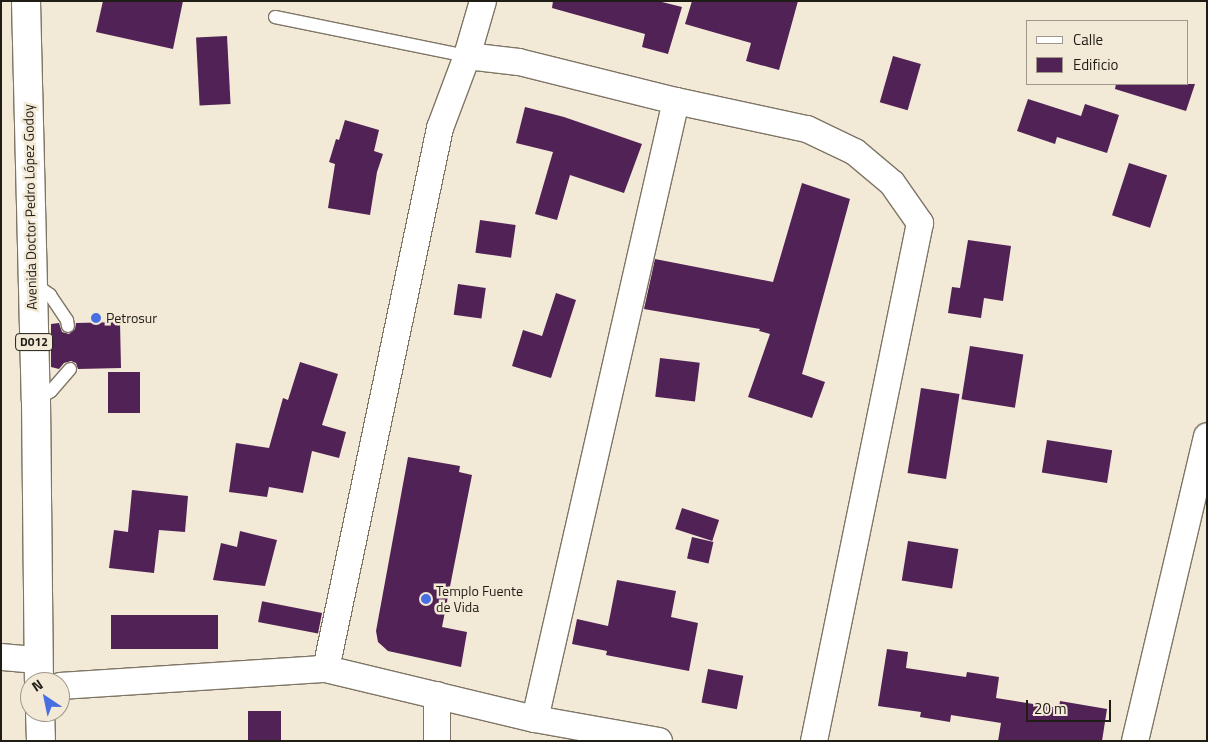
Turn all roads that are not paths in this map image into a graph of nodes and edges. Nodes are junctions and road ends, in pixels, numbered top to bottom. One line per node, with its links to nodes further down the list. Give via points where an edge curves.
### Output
1 (26, 1): 6 (main road, Avenida Doctor Pedro López Godoy / D012)
2 (483, 1): 4 (street)
3 (275, 17): 4 (lane)
4 (467, 56): 5 (street, via 519,62); 12 (street, via 440,128)
5 (676, 101): 16 (street); 21 (street, via 808,129 855,152 892,183 920,223)
6 (32, 281): 7 (lane, via 50,295); 9 (main road, Avenida Doctor Pedro López Godoy / D012)
7 (68, 326)
8 (70, 369): 9 (lane, via 50,391)
9 (36, 400): 13 (main road, Avenida Doctor Pedro López Godoy / D012)
10 (1207, 436): 22 (street)
11 (1, 657): 13 (street)
12 (326, 669): 14 (street); 15 (street)
13 (39, 671)
14 (70, 685)
15 (437, 695): 16 (street); 19 (street)
16 (535, 719): 20 (street)
17 (40, 722): 18 (main road)
18 (41, 741)
19 (437, 741)
20 (659, 741)
21 (814, 741)
22 (1135, 741)

